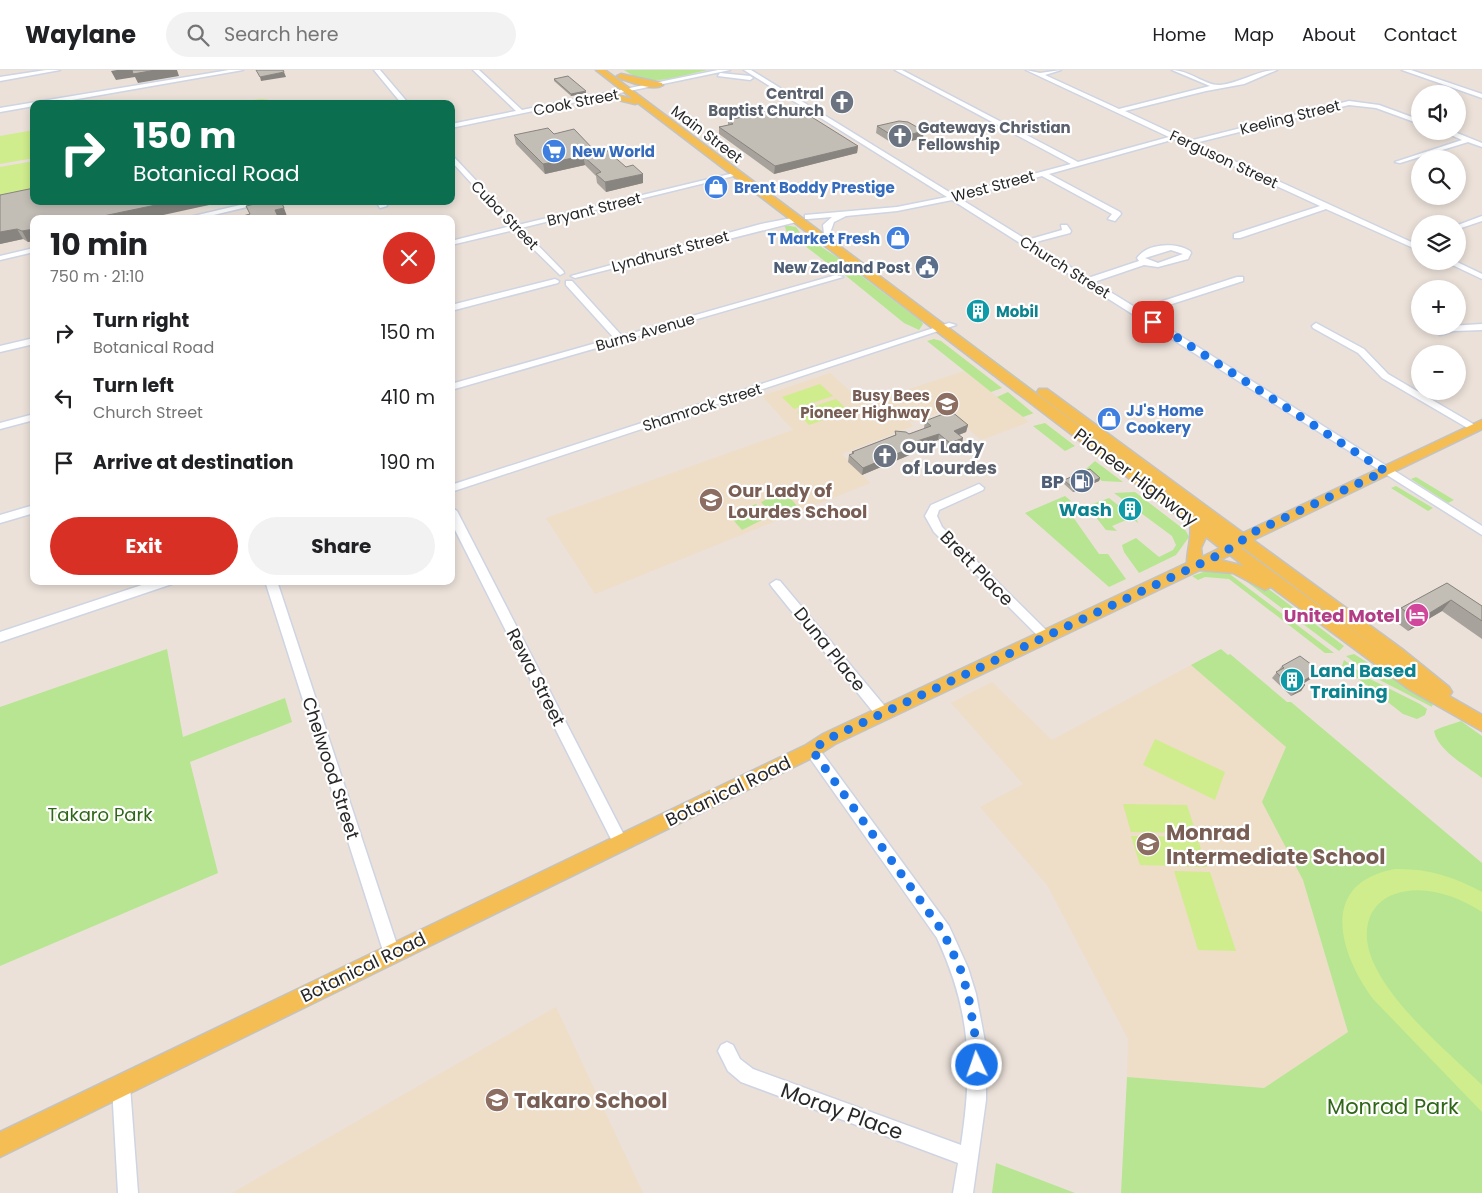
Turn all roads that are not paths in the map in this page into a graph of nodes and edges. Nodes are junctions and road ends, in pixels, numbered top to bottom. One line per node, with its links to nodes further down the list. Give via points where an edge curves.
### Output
1 (57, 70): 17 (street)
2 (240, 70): 25 (street)
3 (377, 70): 26 (street)
4 (476, 70): 31 (street)
5 (600, 70): 21 (main road, Main Street)
6 (613, 70): 16 (main road, Main Street)
7 (898, 70): 40 (street)
8 (1029, 70): 15 (street, Ferguson Street)
9 (1058, 70): 15 (street)
10 (1176, 70): 20 (street)
11 (1274, 70): 20 (street, via 1249,81)
12 (1410, 71): 23 (street)
13 (743, 72): 14 (street); 14 (street, Cook Street); 43 (street, Church Street, via 871,155)
14 (716, 73): 18 (street, Cook Street)
15 (1039, 75): 30 (street, Ferguson Street)
16 (621, 76): 19 (main road); 21 (main road, Main Street)
17 (0, 79)
18 (672, 82): 19 (street, Cook Street); 24 (main road)
19 (659, 85): 21 (street, Cook Street)
20 (1218, 88): 30 (street)
21 (633, 90): 22 (street, Cook Street); 24 (main road, Main Street); 28 (main road, Main Street)
22 (609, 96): 28 (main road, via 628,98); 31 (street, Cook Street)
23 (1482, 96)
24 (649, 97): 49 (main road, Main Street, via 769,188)
25 (59, 100)
26 (403, 100)
27 (30, 105): 29 (street)
28 (651, 108): 42 (main road, Main Street)
29 (0, 110)
30 (1119, 111): 34 (street, Ferguson Street)
31 (521, 112): 33 (street, Cook Street)
32 (1411, 119): 36 (street, Keeling Street, via 1377,106 1349,103)
33 (455, 125)
34 (1176, 137): 36 (street, Ferguson Street); 40 (street, West Street)
35 (1468, 140): 37 (street); 39 (street)
36 (1189, 143): 45 (street, Ferguson Street)
37 (1482, 145)
38 (455, 162): 55 (street, Cuba Street)
39 (1398, 162)
40 (1077, 164): 41 (street, West Street)
41 (1043, 173): 43 (street, West Street); 51 (street, via 1117,214)
42 (738, 174): 46 (main road, Main Street); 55 (street, Bryant Street)
43 (950, 198): 47 (street, West Street); 59 (street, Church Street)
44 (249, 205): 48 (street)
45 (1328, 206): 57 (street); 60 (street, Ferguson Street)
46 (787, 212): 49 (main road, Main Street); 53 (street, Lyndhurst Street)
47 (851, 214): 49 (street, West Street); 56 (street, via 830,220)
48 (203, 215)
49 (802, 218): 53 (street, Lyndhurst Street); 56 (main road, Pioneer Highway); 65 (main road, Pioneer Highway, via 836,249)
50 (1482, 218): 52 (street)
51 (1112, 219)
52 (1466, 224)
53 (764, 226): 69 (street, Lyndhurst Street)
54 (1064, 227): 59 (street, via 1067,230)
55 (518, 228): 58 (street, Bryant Street); 66 (street, Cuba Street)
56 (827, 231): 65 (main road, Pioneer Highway)
57 (1237, 236)
58 (455, 242)
59 (1025, 243): 71 (street, Church Street)
60 (1411, 244)
61 (30, 251): 62 (street)
62 (0, 258)
63 (1144, 262): 63 (street, via 1164,264 1185,257 1187,253 1176,247 1166,248 1143,255); 71 (street)
64 (1466, 269): 68 (street)
65 (877, 274): 75 (main road, Pioneer Highway)
66 (557, 277): 69 (street, via 572,273); 72 (street)
67 (839, 277): 78 (street, Burns Avenue)
68 (1482, 277)
69 (572, 279): 78 (street)
70 (1240, 279): 73 (street)
71 (1087, 281): 73 (street, Church Street)
72 (455, 307)
73 (1137, 312): 85 (street, Church Street)
74 (1316, 326): 84 (street, via 1361,351 1385,376)
75 (947, 327): 86 (street, Shamrock Street); 91 (main road, Pioneer Highway); 93 (main road, Pioneer Highway)
76 (1482, 327): 77 (street)
77 (1466, 328)
78 (620, 339): 81 (street, Burns Avenue)
79 (30, 342): 80 (street)
80 (0, 349)
81 (455, 385)
82 (30, 419): 83 (street)
83 (0, 426)
84 (1478, 426): 85 (main road, Botanical Road)
85 (1385, 471): 92 (street, Church Street); 93 (main road, Botanical Road, via 1256,531)
86 (455, 488)
87 (979, 488): 98 (street, Brett Place, via 935,508 930,516 938,529)
88 (30, 511): 89 (street)
89 (0, 519)
90 (455, 519): 104 (street, Rewa Street)
91 (1197, 523): 93 (main road, Pioneer Highway); 94 (main road, via 1199,535 1194,548)
92 (1482, 531)
93 (1236, 544): 94 (main road, Botanical Road); 100 (main road, Pioneer Highway, via 1359,645); 102 (main road, Pioneer Highway, via 1396,654)
94 (1195, 566): 98 (main road, Botanical Road); 100 (main road, via 1226,565 1256,577 1358,653)
95 (776, 584): 101 (street, Duna Place)
96 (156, 585): 99 (street)
97 (272, 585): 105 (street, Chelwood Street)
98 (1044, 636): 101 (main road, Botanical Road)
99 (0, 637)
100 (1416, 685): 102 (main road, Pioneer Highway)
101 (883, 714): 103 (main road, Botanical Road, via 828,739)
102 (1482, 724)
103 (812, 750): 104 (main road, Botanical Road); 109 (street, via 943,932 960,968 977,1047 977,1100)
104 (620, 842): 105 (main road, Botanical Road)
105 (392, 954): 107 (main road, Botanical Road)
106 (727, 1051): 109 (street, Moray Place, via 734,1065 747,1076)
107 (121, 1086): 108 (main road, Botanical Road); 110 (street)
108 (0, 1145)
109 (968, 1158): 111 (street)
110 (128, 1193)
111 (963, 1193)

